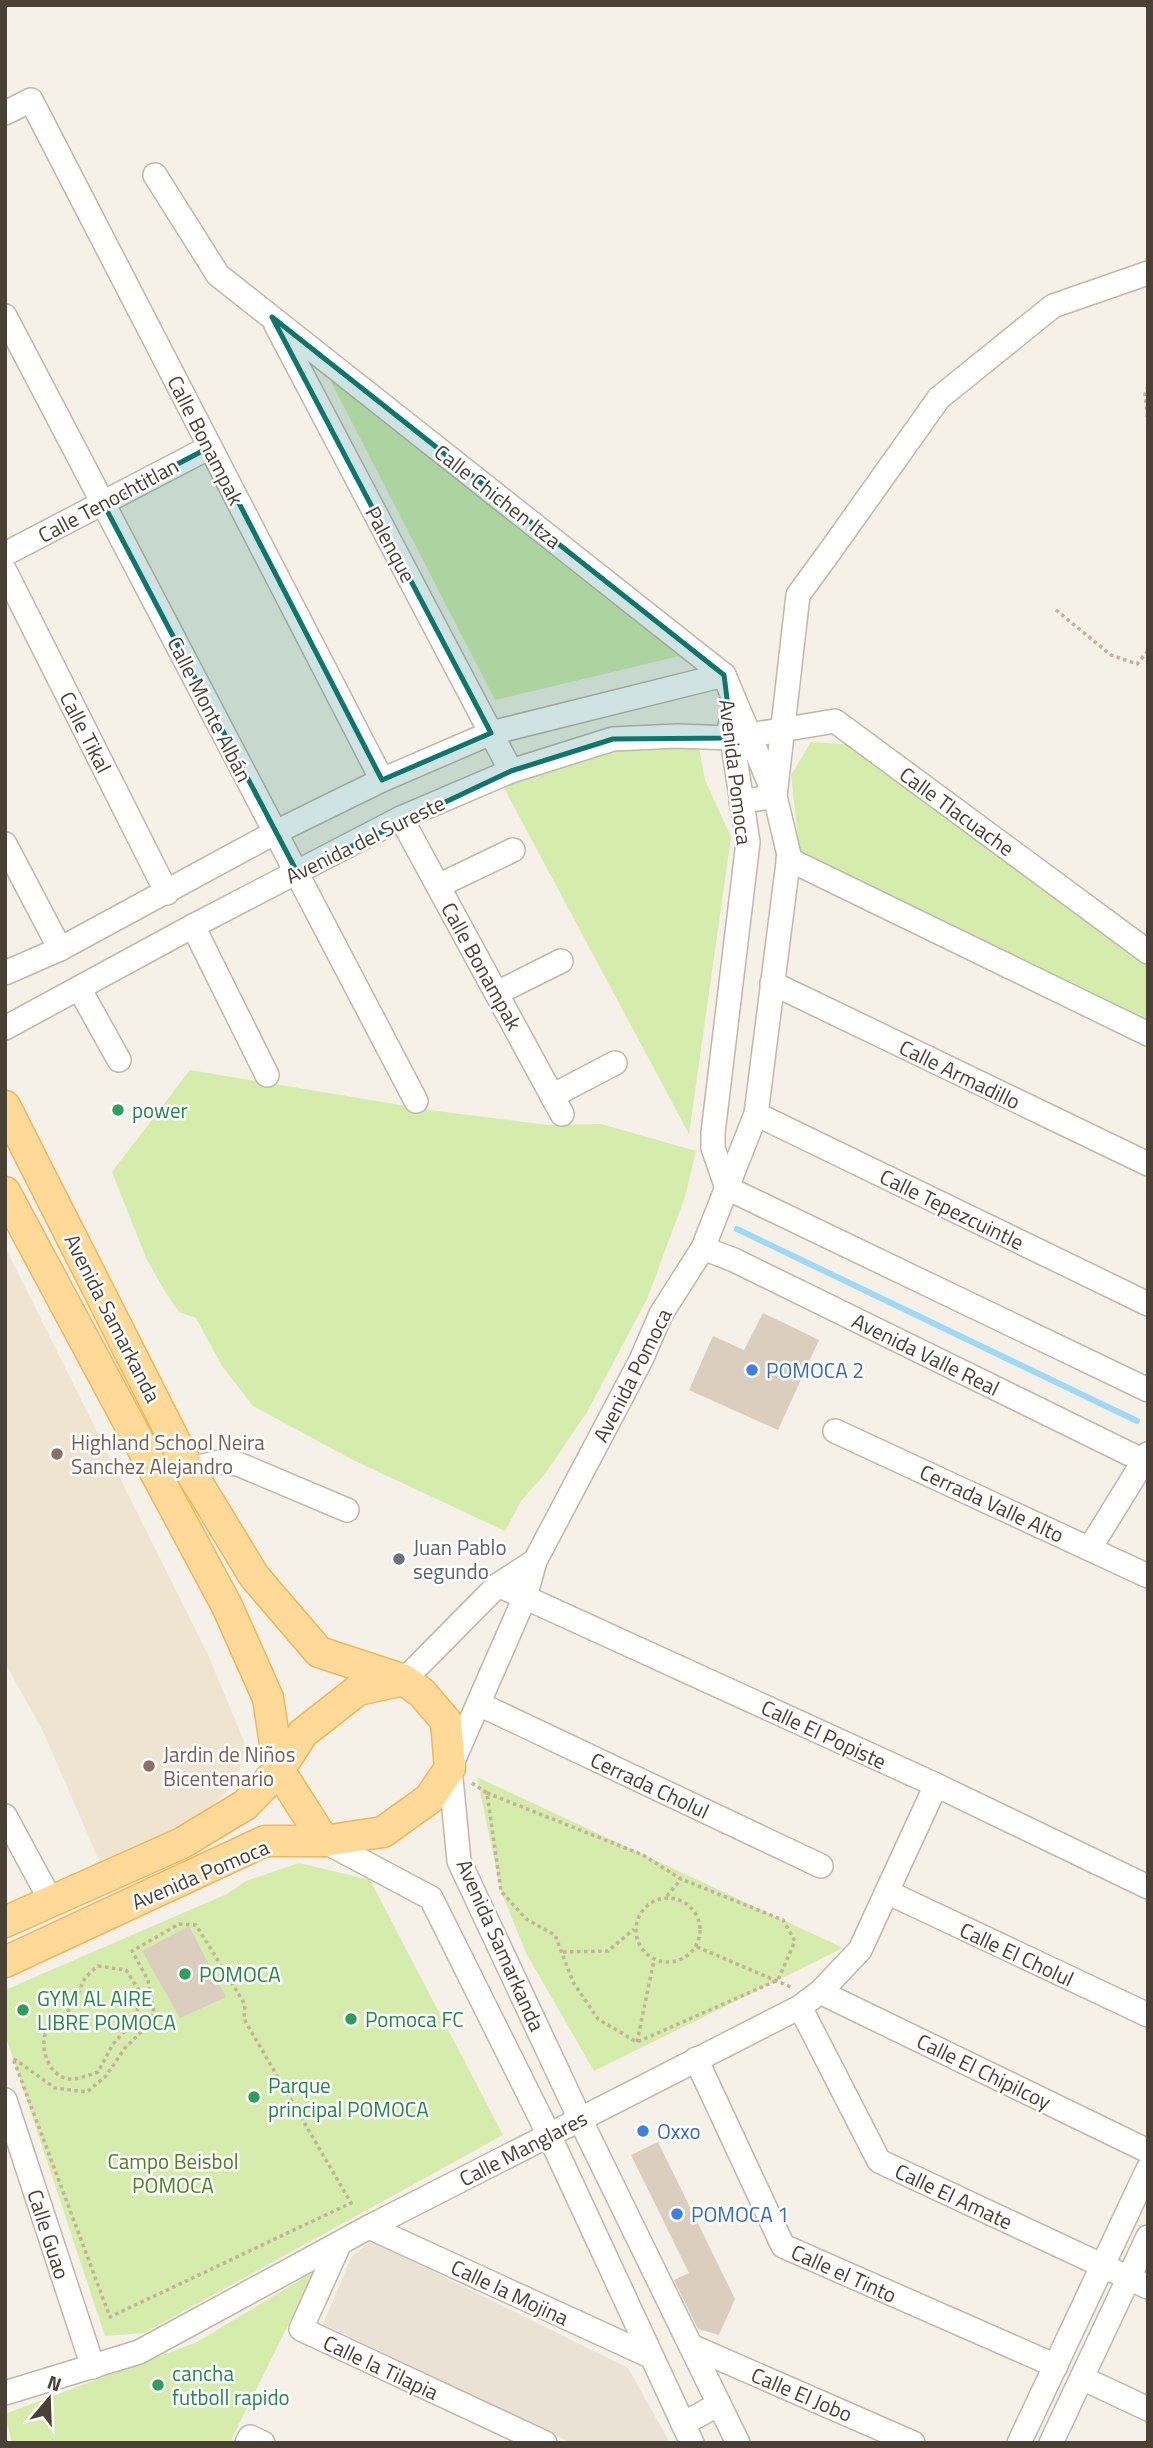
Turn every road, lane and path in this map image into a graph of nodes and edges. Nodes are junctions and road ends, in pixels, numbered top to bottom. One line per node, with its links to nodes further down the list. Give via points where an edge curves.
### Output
1 (5, 113): 8 (street, Calle Bonampak, via 31,100)
2 (155, 175): 5 (street, Calle Chichen Itza, via 218,275)
3 (1148, 273): 15 (street, via 1053,306 939,398 798,595)
4 (5, 316): 9 (street, Calle Monte Albán)
5 (272, 317): 14 (street, Calle Chichen Itza); 16 (street, Palenque)
6 (1148, 386): 7 (path)
7 (1148, 422)
8 (210, 447): 9 (street, Calle Tenochtitlan); 19 (street, Calle Bonampak)
9 (103, 503): 10 (street, Calle Tenochtitlan); 23 (street, Calle Monte Albán)
10 (5, 554)
11 (5, 571): 29 (street, Calle Tikal)
12 (1056, 610): 13 (path, via 1111,655 1137,664)
13 (1148, 652)
14 (724, 675): 16 (street, Avenida del Sureste); 17 (street, Avenida Pomoca)
15 (783, 729): 17 (street, Calle Tlacuache); 20 (street); 32 (street, Calle Tlacuache, via 835,721)
16 (491, 733): 18 (street, Palenque); 19 (street, Avenida del Sureste)
17 (741, 737): 18 (street, Avenida del Sureste, via 613,739); 20 (street, Avenida Pomoca); 21 (street, Avenida Pomoca)
18 (511, 771): 22 (street, Avenida del Sureste)
19 (382, 780): 23 (street, Avenida del Sureste)
20 (775, 796): 21 (street); 26 (street, Avenida Pomoca)
21 (741, 802): 47 (street, Avenida Pomoca, via 748,842 713,1140)
22 (401, 818): 27 (street, Avenida del Sureste); 28 (street, Calle Bonampak)
23 (274, 833): 27 (street, Calle Monte Albán); 29 (street, Avenida del Sureste)
24 (5, 844): 31 (street)
25 (513, 850): 28 (street)
26 (788, 859): 35 (street, Avenida Pomoca); 39 (street)
27 (297, 872): 30 (street, Avenida del Sureste); 43 (street, Calle Monte Albán)
28 (438, 886): 37 (street, Calle Bonampak)
29 (167, 892): 31 (street, Avenida del Sureste)
30 (193, 926): 36 (street, Avenida del Sureste); 42 (street)
31 (61, 949): 34 (street, Avenida del Sureste)
32 (1148, 952)
33 (561, 961): 37 (street)
34 (5, 973)
35 (772, 983): 45 (street, Avenida Pomoca); 46 (street, Calle Armadillo)
36 (79, 988): 38 (street, Avenida del Sureste); 40 (street)
37 (497, 993): 41 (street, Calle Bonampak, via 557,1105)
38 (5, 1028)
39 (1148, 1034)
40 (119, 1060)
41 (615, 1063)
42 (267, 1075)
43 (416, 1101)
44 (5, 1106): 50 (main road, Avenida Samarkanda)
45 (756, 1114): 47 (street, Avenida Pomoca); 51 (street, Calle Tepezcuintle)
46 (1148, 1164)
47 (727, 1188): 49 (street, Avenida Pomoca); 53 (street)
48 (5, 1192): 52 (main road, Avenida Samarkanda)
49 (703, 1248): 55 (street, Avenida Valle Real); 59 (street, Avenida Pomoca, via 661,1314)
50 (103, 1296): 52 (main road); 56 (main road, Avenida Samarkanda)
51 (1148, 1304)
52 (70, 1312): 66 (main road, Avenida Samarkanda, via 227,1606 268,1698)
53 (1148, 1390)
54 (835, 1432): 58 (street, Cerrada Valle Alto)
55 (1147, 1459): 58 (street)
56 (189, 1469): 57 (street, via 220,1462 238,1464); 63 (main road, Avenida Samarkanda, via 254,1576 319,1652)
57 (347, 1510)
58 (1090, 1548): 60 (street, Cerrada Valle Alto)
59 (535, 1561): 61 (street, Avenida Pomoca); 62 (street, Avenida Pomoca)
60 (1148, 1576)
61 (498, 1585): 62 (street, Calle El Popiste); 63 (street, Avenida Pomoca)
62 (525, 1597): 64 (street, Avenida Pomoca); 67 (street, Calle El Popiste)
63 (404, 1680): 65 (main road, Avenida Samarkanda, via 446,1721); 66 (main road, Avenida Pomoca, via 358,1690 303,1733)
64 (479, 1704): 65 (street, Avenida Pomoca); 71 (street, Cerrada Cholul)
65 (450, 1768): 69 (main road, Avenida Pomoca, via 429,1799 383,1832); 92 (street, Avenida Samarkanda, via 459,1861)
66 (279, 1770): 69 (main road, Avenida Samarkanda); 70 (main road, Avenida Pomoca, via 245,1805)
67 (936, 1785): 73 (street, Calle El Popiste); 75 (street, Calle Manglares)
68 (5, 1816): 77 (street)
69 (324, 1840): 74 (main road, Avenida Pomoca, via 265,1842); 93 (street, Avenida Samarkanda, via 430,1898)
70 (146, 1860): 74 (street); 77 (main road, Avenida Pomoca)
71 (821, 1866)
72 (681, 1880): 76 (path); 81 (path, via 643,1854 487,1793 501,1891 526,1919 555,1934); 84 (path, via 783,1920 795,1941)
73 (1148, 1887)
74 (160, 1890): 83 (main road, Avenida Pomoca)
75 (887, 1892): 85 (street, Calle Manglares, via 860,1950); 87 (street, Calle El Cholul)
76 (667, 1896): 79 (path, via 644,1906); 80 (path, via 689,1904 701,1924)
77 (51, 1902): 78 (main road, Avenida Pomoca)
78 (5, 1922)
79 (635, 1929): 81 (path, via 608,1951); 82 (path, via 642,1950)
80 (696, 1947): 82 (path, via 678,1961); 84 (path)
81 (563, 1952): 88 (path, via 573,1982 598,2019)
82 (654, 1960): 88 (path)
83 (5, 1962)
84 (778, 1980): 88 (path)
85 (820, 1992): 86 (street, Calle Manglares); 94 (street, Calle El Chipilcoy)
86 (800, 2007): 89 (street, Calle Manglares); 100 (street, Calle El Amate, via 879,2161)
87 (1148, 2015)
88 (637, 2042)
89 (696, 2059): 92 (street, Calle Manglares); 104 (street, Calle el Tinto, via 783,2246)
90 (98, 2072): 90 (path, via 113,2043 136,2019 140,1992 126,1970 98,1966 83,1977 74,2003 48,2027 43,2044 58,2075 70,2079)
91 (5, 2100): 105 (street, Calle Guao)
92 (580, 2119): 93 (street, Calle Manglares); 102 (street, Avenida Samarkanda)
93 (549, 2135): 97 (street, Calle Manglares); 103 (street, Avenida Samarkanda)
94 (1148, 2151)
95 (1148, 2169): 100 (street)
96 (351, 2203): 96 (path, via 244,2019 245,2005 196,1925 179,1924 132,1951 148,1980 154,2013 106,2076 87,2092 55,2088 13,2058 110,2317)
97 (369, 2228): 99 (street, Calle Manglares); 103 (street, Calle la Mojina)
98 (1148, 2237): 101 (street)
99 (339, 2245): 105 (street, Calle Manglares, via 139,2352); 113 (street, Calle la Tilapia, via 301,2329)
100 (1103, 2266): 101 (street, Calle El Amate); 104 (street)
101 (1138, 2282): 106 (street)
102 (691, 2346): 108 (street, Avenida Samarkanda); 115 (street, Calle El Jobo)
103 (650, 2356): 110 (street, Avenida Samarkanda)
104 (1056, 2366): 116 (street)
105 (93, 2367): 107 (street, Calle Manglares)
106 (1082, 2378): 109 (street); 117 (street)
107 (5, 2393)
108 (719, 2404): 110 (street); 114 (street, Avenida Samarkanda)
109 (1148, 2409)
110 (687, 2434)
111 (247, 2443): 112 (street, via 250,2437)
112 (263, 2443)
113 (545, 2443)
114 (738, 2443)
115 (914, 2443)
116 (1020, 2443)
117 (1051, 2443)

